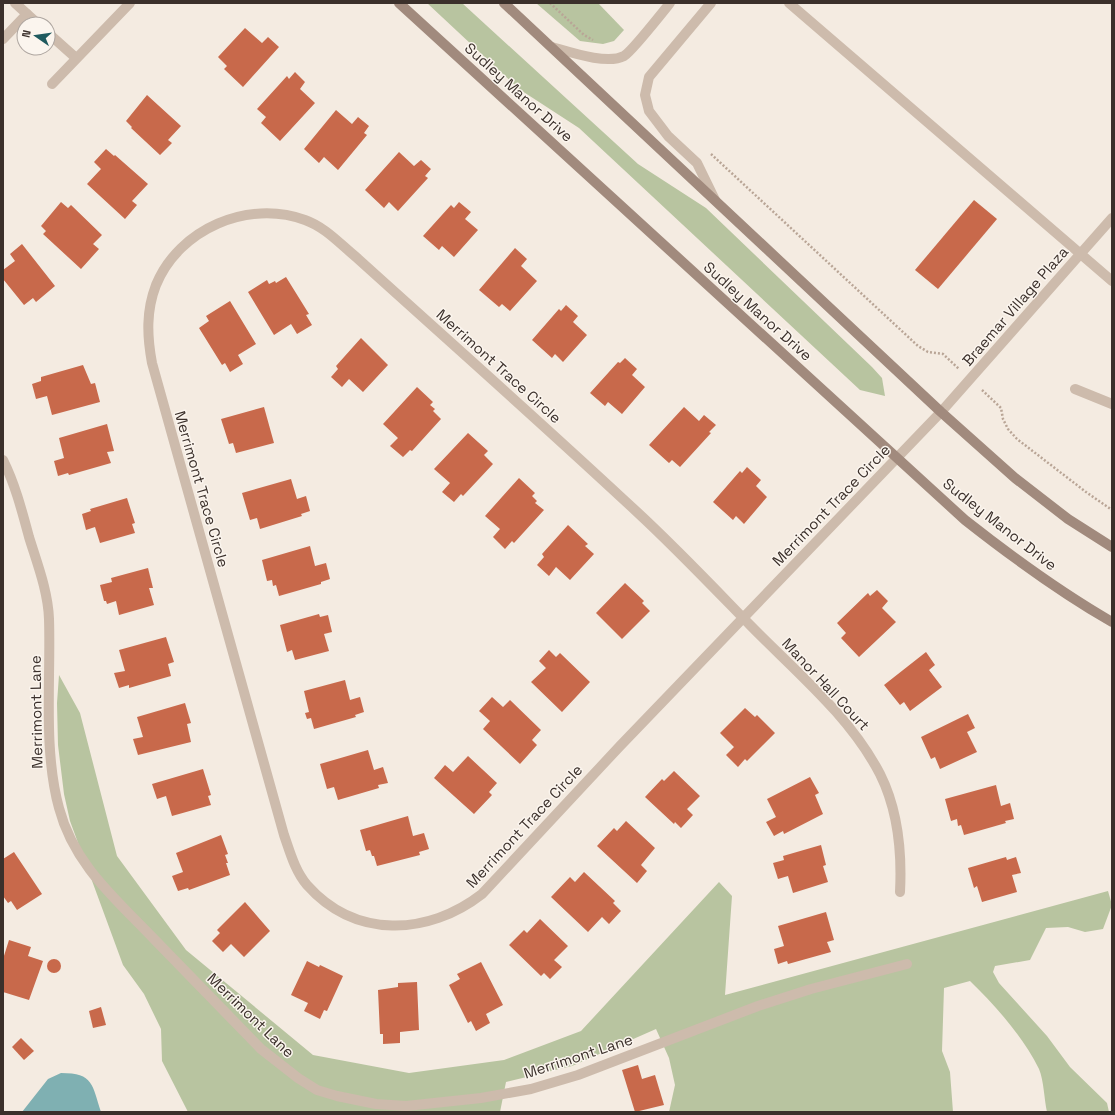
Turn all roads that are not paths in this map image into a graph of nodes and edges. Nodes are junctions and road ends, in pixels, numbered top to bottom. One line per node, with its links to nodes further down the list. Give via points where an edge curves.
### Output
1 (15, 3): 8 (street)
2 (130, 3): 12 (street)
3 (399, 3): 21 (main road, Sudley Manor Drive)
4 (504, 3): 11 (main road)
5 (670, 3): 11 (street, via 624,56 611,60)
6 (711, 3): 14 (street, via 649,77 645,95 649,111 668,136 697,163)
7 (789, 3): 16 (street)
8 (28, 14): 9 (street)
9 (3, 39)
10 (56, 40): 12 (street)
11 (552, 48): 14 (main road)
12 (76, 58): 13 (street)
13 (52, 84)
14 (714, 200): 20 (main road)
15 (1112, 218): 16 (street, Braemar Village Plaza)
16 (1080, 254): 17 (street); 20 (street, Braemar Village Plaza)
17 (1112, 281)
18 (1075, 389): 19 (street)
19 (1112, 404)
20 (941, 412): 21 (street, Merrimont Trace Circle); 23 (main road, via 1016,478 1068,519)
21 (897, 458): 24 (street, Merrimont Trace Circle); 25 (main road, Sudley Manor Drive, via 965,520 1023,565)
22 (3, 460): 27 (street, Merrimont Lane, via 18,497 32,544 49,616 52,772 58,808 77,851 107,892 261,1049 317,1090 357,1101 406,1106 481,1098 531,1089 578,1075 758,1006 818,987)
23 (1112, 547)
24 (743, 618): 24 (street, Merrimont Trace Circle, via 482,894 467,906 438,919 409,925 372,923 348,916 338,910 306,885 298,873 284,836 152,363 147,333 148,316 156,286 165,268 196,235 243,215 286,215 322,228 639,513); 26 (street, Manor Hall Court, via 858,738 880,775 888,794 898,834)
25 (1112, 622)
26 (900, 892)
27 (907, 964)

